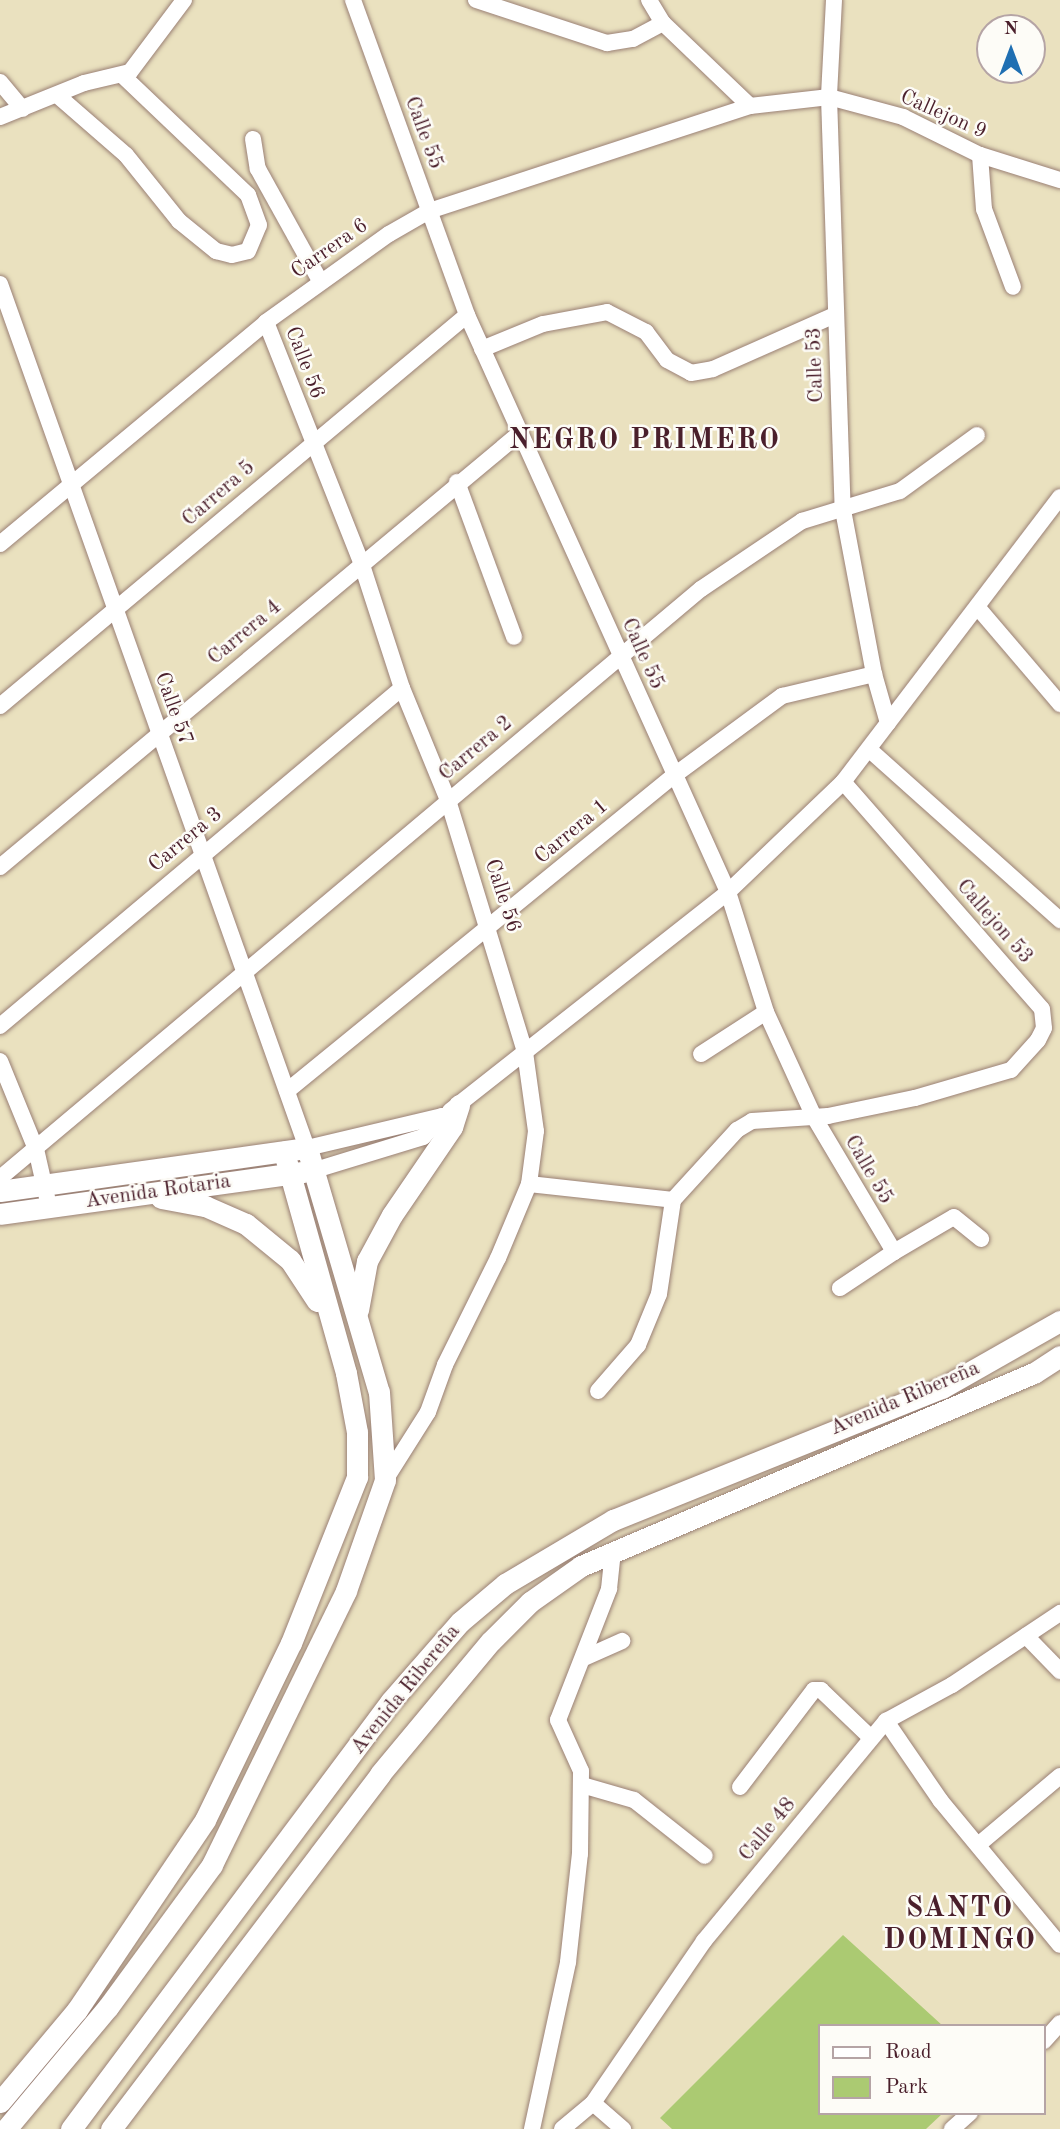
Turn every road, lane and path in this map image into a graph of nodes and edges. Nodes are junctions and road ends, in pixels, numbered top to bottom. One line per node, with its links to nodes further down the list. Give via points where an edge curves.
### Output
1 (184, 0): 7 (street, via 130,72)
2 (353, 0): 17 (street, Calle 55)
3 (476, 0): 6 (street, via 607,43 633,38)
4 (649, 0): 6 (street)
5 (834, 0): 10 (street, Calle 53)
6 (663, 23): 11 (street)
7 (122, 75): 9 (street, via 84,83); 9 (street, via 248,195 258,225 248,251 232,255 216,251 179,221 126,155)
8 (0, 82): 12 (street)
9 (57, 95): 12 (street)
10 (829, 97): 11 (street, Callejon 9); 15 (street, Callejon 9, via 903,117); 21 (street, Calle 53)
11 (750, 106): 17 (street, Carrera 6)
12 (23, 108): 13 (street)
13 (0, 117)
14 (253, 139): 18 (street, via 258,169)
15 (980, 155): 16 (street, Callejon 9); 20 (street, via 984,209)
16 (1060, 180)
17 (429, 211): 18 (street, Carrera 6); 22 (street, Calle 55)
18 (320, 281): 23 (street, Carrera 6)
19 (0, 284): 29 (street, Calle 57)
20 (1013, 287)
21 (835, 314): 24 (street, via 713,369 691,373 667,360 646,332 607,312 543,324); 31 (street, Calle 53)
22 (467, 315): 24 (street, Calle 55); 27 (street, Carrera 5)
23 (266, 322): 27 (street, Calle 56); 29 (street, Carrera 6)
24 (482, 349): 25 (street, Calle 55)
25 (520, 433): 28 (street, Carrera 4); 37 (street, Calle 55)
26 (977, 435): 31 (street, Carrera 2, via 900,491)
27 (313, 442): 33 (street, Calle 56); 35 (street, Carrera 5)
28 (457, 482): 33 (street, Carrera 4); 36 (street)
29 (72, 485): 32 (street, Carrera 6); 35 (street, Calle 57)
30 (1058, 507): 34 (street)
31 (843, 510): 37 (street, Carrera 2, via 803,521 701,589); 38 (street, Calle 53)
32 (0, 544)
33 (361, 562): 39 (street, Calle 56); 43 (street, Carrera 4)
34 (979, 610): 40 (street); 42 (street)
35 (115, 611): 41 (street, Carrera 5); 43 (street, Calle 57)
36 (514, 637)
37 (619, 654): 45 (street, Calle 55); 47 (street, Carrera 2)
38 (874, 674): 42 (street, Calle 53); 45 (street, Carrera 1, via 782,696)
39 (402, 688): 47 (street, Calle 56); 48 (street, Carrera 3)
40 (1060, 704)
41 (0, 706)
42 (888, 723): 44 (street)
43 (160, 733): 48 (street, Calle 57); 49 (street, Carrera 4)
44 (871, 751): 46 (street); 51 (street)
45 (672, 777): 50 (street, Calle 55); 52 (street, Carrera 1)
46 (844, 782): 50 (street); 61 (street, Callejon 53, via 1042,1009 1044,1028 1011,1070 915,1098)
47 (449, 800): 52 (street, Calle 56); 53 (street, Carrera 2)
48 (202, 853): 53 (street, Calle 57); 55 (street, Carrera 3)
49 (0, 867)
50 (728, 892): 54 (street, Calle 55); 56 (street)
51 (1060, 920)
52 (490, 927): 56 (street, Calle 56); 59 (street, Carrera 1)
53 (246, 975): 59 (street, Calle 57); 63 (street, Carrera 2)
54 (766, 1012): 57 (street); 61 (street, Calle 55)
55 (0, 1026)
56 (525, 1052): 60 (street); 68 (street, Calle 56, via 536,1131)
57 (701, 1054)
58 (0, 1061): 63 (street)
59 (287, 1091): 62 (street, Calle 57)
60 (450, 1110): 62 (street); 65 (street, via 424,1137); 78 (main road, via 452,1127 392,1215 368,1261)
61 (814, 1117): 72 (street, Callejon 53, via 769,1118 744,1125); 76 (street, Calle 55)
62 (307, 1148): 64 (main road, Avenida Rotaria); 65 (main road)
63 (36, 1149): 67 (street, Carrera 2); 69 (street)
64 (284, 1152): 66 (main road); 69 (main road, Avenida Rotaria)
65 (315, 1170): 66 (main road, Avenida Rotaria); 78 (main road)
66 (291, 1174): 71 (main road, Avenida Rotaria); 80 (main road)
67 (0, 1178)
68 (529, 1184): 72 (street); 83 (street, Calle 56, via 428,1412)
69 (44, 1185): 70 (main road, Avenida Rotaria); 73 (street)
70 (0, 1191)
71 (124, 1196): 73 (main road, Avenida Rotaria); 80 (main road, via 181,1200 246,1224 290,1260)
72 (673, 1200): 82 (street, via 659,1294 638,1345)
73 (49, 1206): 74 (main road, Avenida Rotaria)
74 (0, 1214)
75 (981, 1239): 76 (street, via 954,1217)
76 (894, 1252): 77 (street)
77 (840, 1288)
78 (357, 1316): 83 (main road, via 379,1392)
79 (1060, 1321): 104 (main road, Avenida Ribereña, via 942,1388 612,1520 505,1584 460,1622 391,1701)
80 (335, 1333): 100 (main road, via 357,1432 357,1477 291,1643 205,1820 77,2010)
81 (1060, 1356): 84 (main road, Avenida Ribereña, via 1034,1373)
82 (598, 1391)
83 (385, 1480): 103 (main road, via 346,1591 212,1865 76,2048)
84 (613, 1552): 88 (street, via 609,1589); 105 (main road, Avenida Ribereña, via 581,1566 530,1602 491,1641 380,1774)
85 (1060, 1613): 86 (street, Calle 48)
86 (1026, 1636): 89 (street); 90 (street, Calle 48)
87 (622, 1641): 88 (street)
88 (584, 1658): 93 (street, via 569,1684 558,1720)
89 (1060, 1671)
90 (886, 1721): 91 (street, Calle 48); 95 (street, via 940,1800)
91 (871, 1738): 94 (street, via 821,1690 814,1690); 101 (street, Calle 48, via 704,1941)
92 (1060, 1776): 95 (street)
93 (582, 1785): 96 (street, via 634,1800); 106 (street, via 568,1962)
94 (740, 1787)
95 (978, 1844): 97 (street)
96 (705, 1856)
97 (1057, 1936)
98 (1060, 2023): 99 (street)
99 (1046, 2039)
100 (0, 2102)
101 (593, 2103): 107 (street, Calle 48); 108 (street)
102 (968, 2115): 109 (street)
103 (6, 2129)
104 (71, 2129)
105 (111, 2129)
106 (532, 2129)
107 (562, 2129)
108 (623, 2129)
109 (952, 2129)

